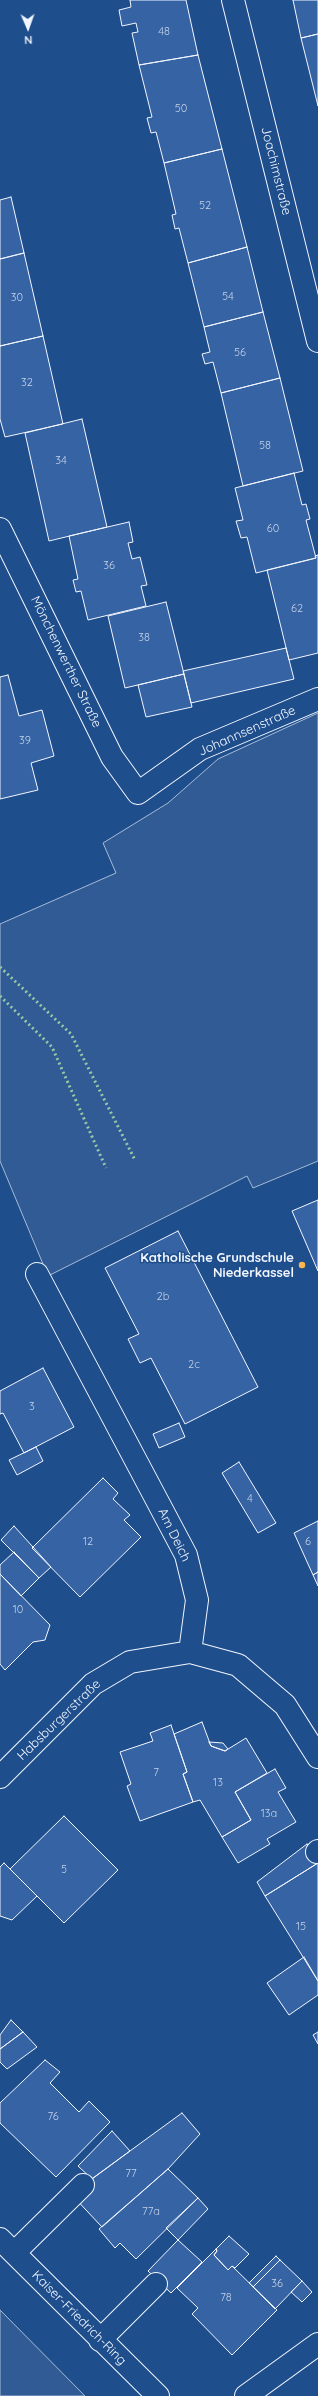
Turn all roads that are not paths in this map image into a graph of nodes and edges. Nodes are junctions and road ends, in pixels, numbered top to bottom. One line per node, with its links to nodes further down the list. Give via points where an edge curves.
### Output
1 (233, 0): 2 (street, Joachimstraße)
2 (318, 341)
3 (0, 528): 5 (street, Mönchenwerther Straße, via 112,757)
4 (318, 699): 5 (street, Johannsenstraße, via 200,750)
5 (138, 793)
6 (37, 1274): 7 (street, Am Deich, via 186,1555 198,1600)
7 (190, 1652): 8 (street, via 238,1665 285,1705); 9 (street, Habsburgerstraße, via 130,1662 93,1684)
8 (318, 1757)
9 (0, 1776)
10 (83, 2185): 11 (street)
11 (7, 2246): 13 (street, Kaiser-Friedrich-Ring)
12 (156, 2284): 13 (street)
13 (100, 2340): 15 (street, Kaiser-Friedrich-Ring)
14 (318, 2344): 16 (street)
15 (158, 2396)
16 (246, 2396)

